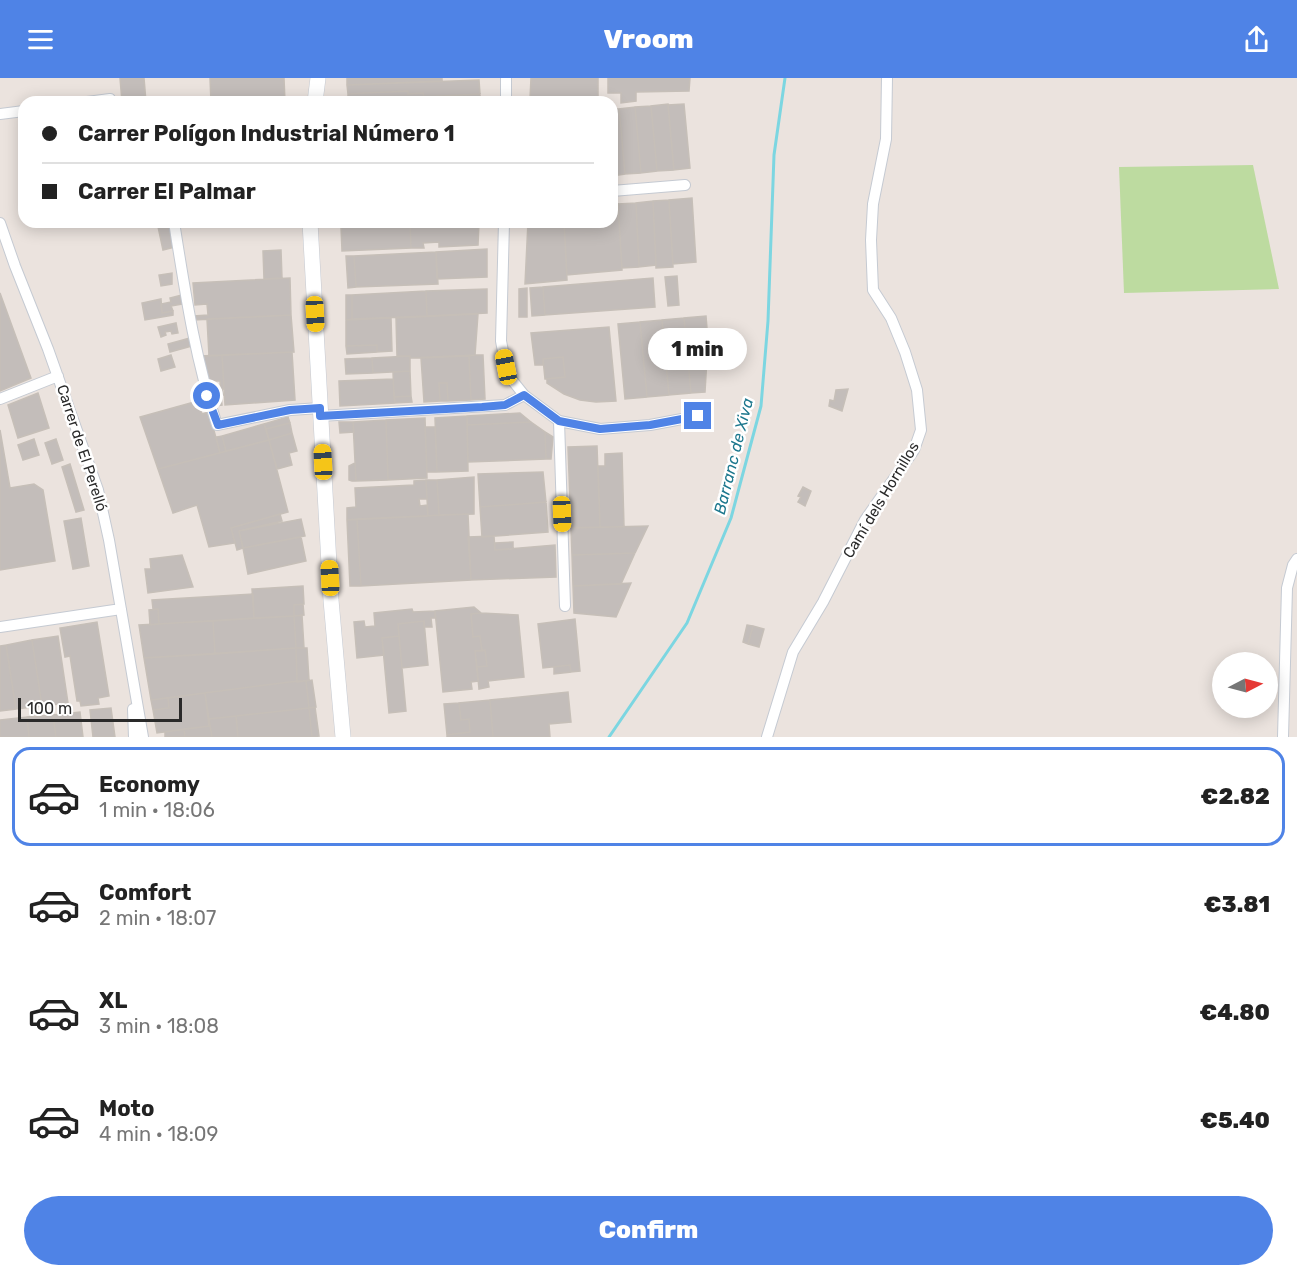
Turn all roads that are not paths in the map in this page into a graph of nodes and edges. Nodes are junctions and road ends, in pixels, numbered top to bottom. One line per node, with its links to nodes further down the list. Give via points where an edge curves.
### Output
1 (318, 78): 4 (street)
2 (506, 78): 5 (street)
3 (887, 78): 29 (street, Camí dels Hornillos, via 886,139 873,204 873,290 891,318 905,352 917,390 921,430 914,450 866,520 794,652)
4 (316, 96)
5 (506, 96)
6 (18, 112): 7 (street)
7 (0, 114)
8 (685, 185): 9 (street)
9 (618, 191)
10 (0, 223): 14 (street, Carrer de El Perelló)
11 (175, 228): 18 (street, via 198,362 218,425 290,410)
12 (310, 228): 18 (street)
13 (504, 228): 16 (street, via 501,341 509,373)
14 (2, 236): 15 (street, Carrer de El Perelló)
15 (58, 376): 17 (street); 23 (street, Carrer de El Perelló, via 98,490)
16 (524, 395): 18 (street, via 505,405); 20 (street)
17 (0, 399)
18 (320, 412): 28 (street)
19 (698, 416): 20 (street, via 600,429)
20 (559, 421): 22 (street)
21 (1297, 559): 30 (street, via 1287,588)
22 (565, 606)
23 (121, 609): 24 (street); 25 (street, Carrer de El Perelló)
24 (0, 627)
25 (133, 682): 26 (street, Carrer de El Perelló); 27 (street, Carrer de El Perelló)
26 (134, 737)
27 (143, 737)
28 (343, 737)
29 (767, 737)
30 (1282, 737)

